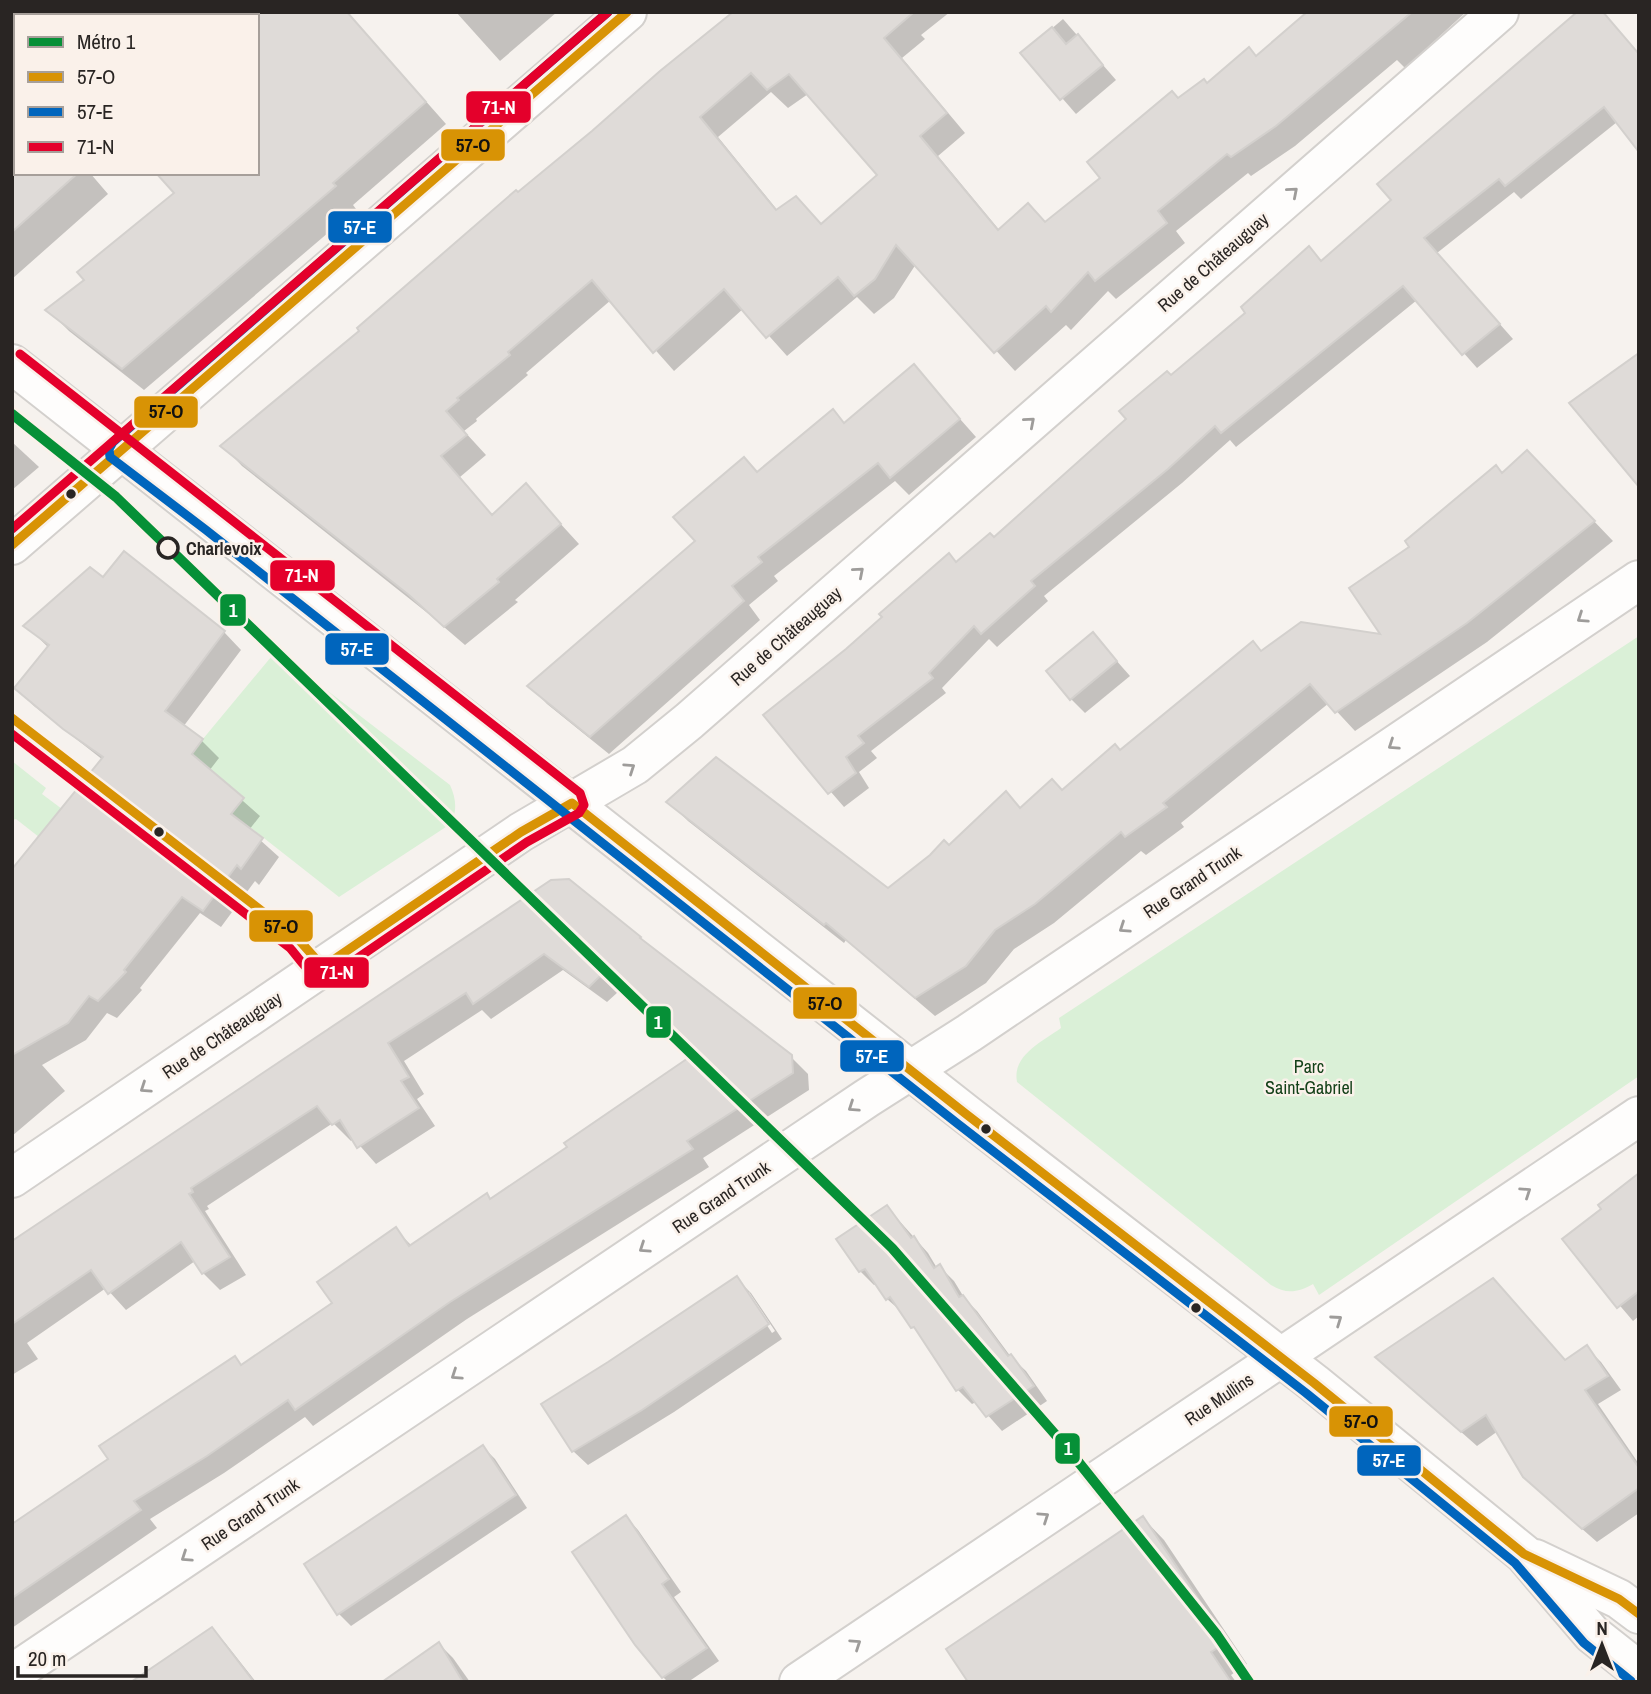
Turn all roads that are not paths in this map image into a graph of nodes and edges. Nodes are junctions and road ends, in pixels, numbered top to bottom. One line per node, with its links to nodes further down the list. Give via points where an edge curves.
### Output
1 (627, 12): 4 (street)
2 (1499, 12): 7 (street, Rue de Châteauguay, one-way to 2, via 635,765 689,721)
3 (12, 364): 4 (street)
4 (121, 450): 5 (street); 7 (street)
5 (12, 545)
6 (1639, 580): 8 (street, Rue Grand Trunk, one-way to 8)
7 (572, 803): 8 (street); 10 (street, Rue de Châteauguay, one-way to 10, via 510,840)
8 (910, 1070): 11 (street); 15 (street, Rue Grand Trunk, one-way to 15)
9 (1639, 1116): 11 (street, Rue Mullins, one-way to 9)
10 (12, 1178)
11 (1281, 1358): 12 (street); 16 (street, Rue Mullins, one-way to 11)
12 (1524, 1554): 13 (street, via 1619,1598); 14 (street, via 1592,1634)
13 (1639, 1614)
14 (1639, 1671)
15 (12, 1674)
16 (799, 1682)

